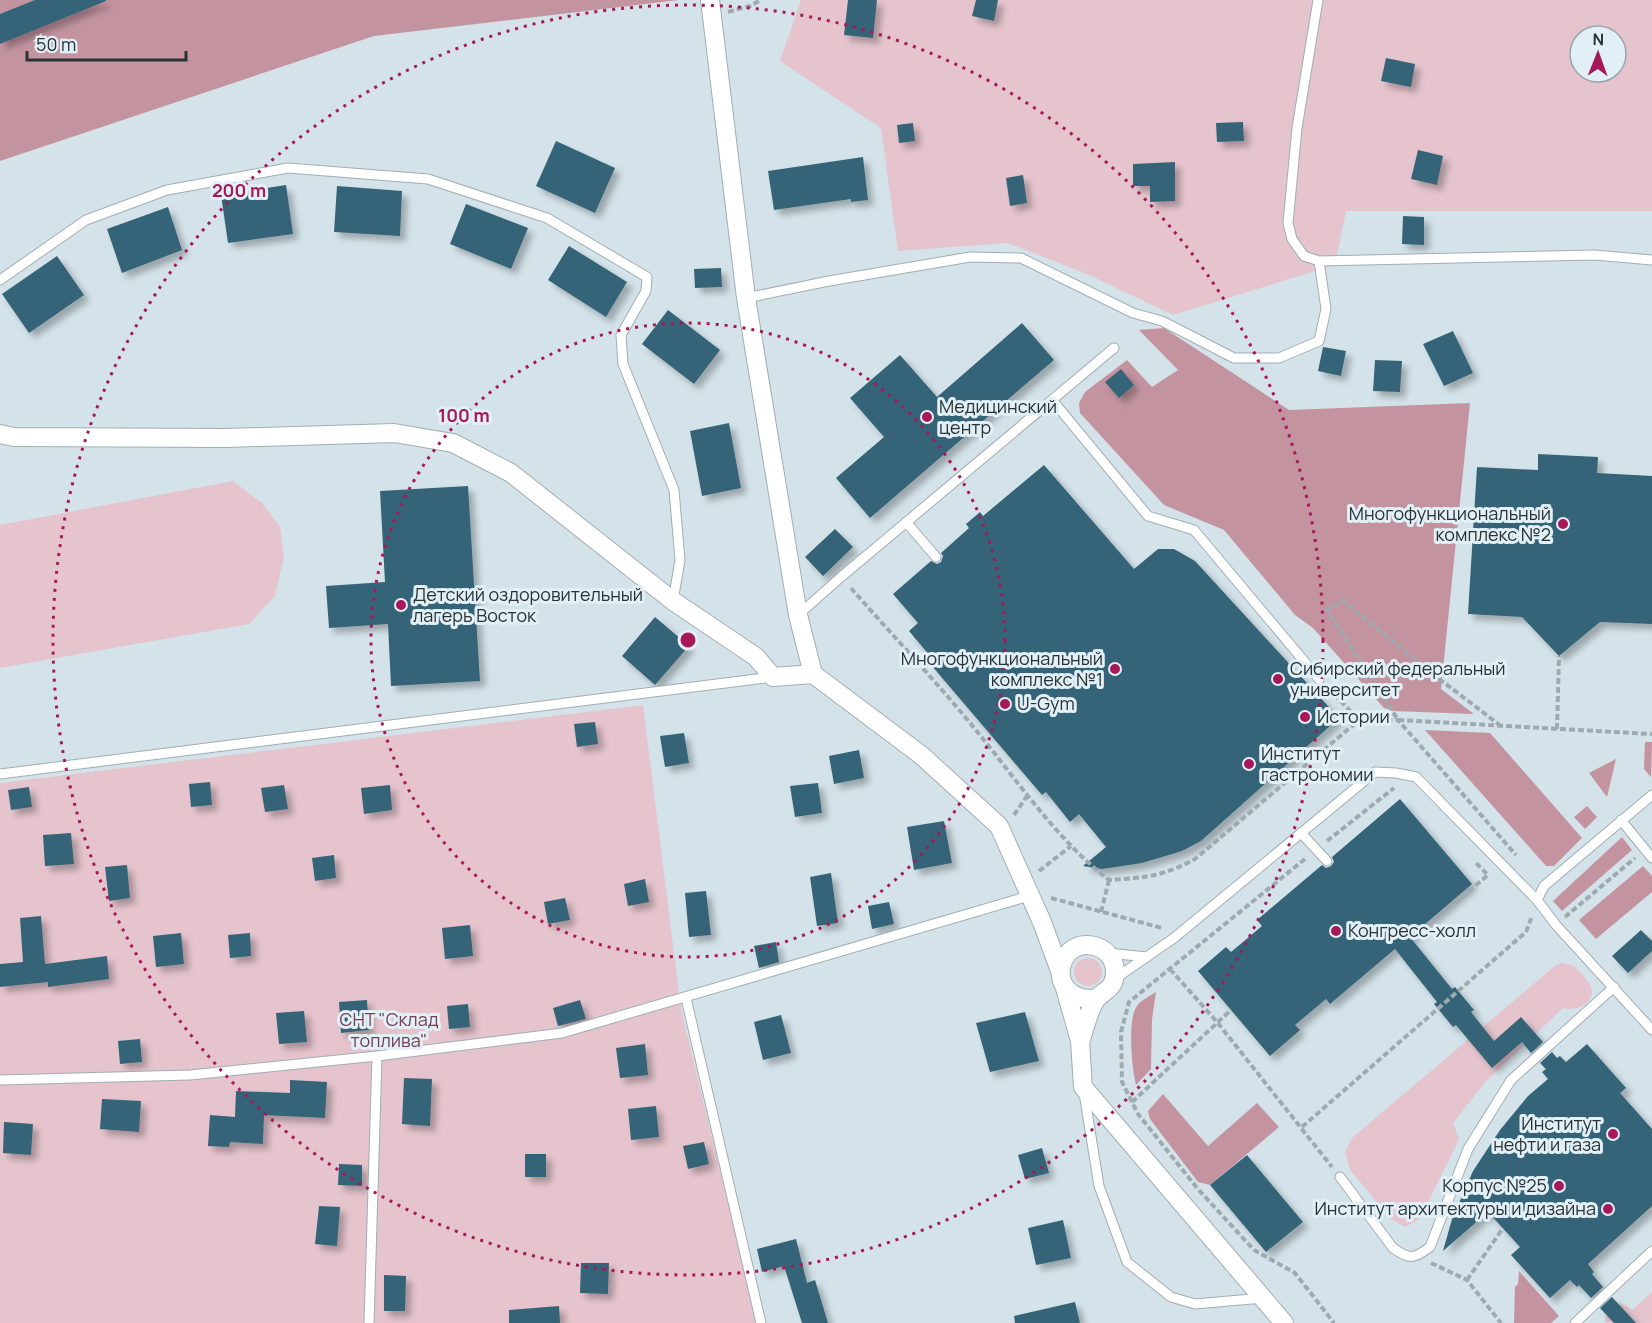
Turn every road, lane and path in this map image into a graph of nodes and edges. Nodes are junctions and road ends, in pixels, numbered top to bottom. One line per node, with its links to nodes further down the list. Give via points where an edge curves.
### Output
1 (761, 0): 3 (path, via 750,6)
2 (1318, 0): 5 (lane, via 1288,223 1292,239 1304,255)
3 (711, 8): 7 (street)
4 (1652, 260): 5 (lane, via 1595,255)
5 (1319, 261): 7 (lane, via 1326,309 1319,341 1279,358 1234,358 1021,258 970,257)
6 (0, 280): 14 (lane, via 86,220 167,190 288,168 428,179 546,218 647,277 646,291 621,335 623,364 674,490 680,560)
7 (746, 298): 15 (street)
8 (1114, 348): 9 (lane)
9 (1053, 401): 11 (lane); 19 (lane, via 1148,516 1194,530)
10 (0, 434): 14 (street, via 225,438 394,433 453,442 511,472)
11 (906, 522): 12 (lane); 13 (lane)
12 (936, 557)
13 (841, 577): 15 (lane); 23 (path)
14 (673, 601): 18 (street, via 756,657)
15 (798, 615): 17 (street)
16 (1559, 656): 24 (path)
17 (813, 674): 18 (street); 44 (street, via 921,755 999,826)
18 (773, 677): 26 (lane)
19 (1319, 679)
20 (1339, 718): 42 (path, via 1359,720 1195,859 1173,871)
21 (981, 724): 23 (path)
22 (1501, 726): 22 (path, via 1343,601 1327,610 1398,720); 24 (path)
23 (975, 729): 29 (path)
24 (1557, 729): 25 (path)
25 (1652, 734)
26 (0, 774)
27 (1402, 782): 34 (path)
28 (1652, 795): 30 (lane)
29 (1027, 796): 31 (path, via 1014,814); 33 (path)
30 (1621, 820): 35 (lane); 45 (lane, via 1544,886)
31 (1015, 824)
32 (1301, 833): 34 (lane); 45 (lane, via 1375,772 1416,777); 51 (lane)
33 (1071, 846): 40 (path); 42 (path)
34 (1316, 850): 38 (lane); 54 (path)
35 (1645, 850): 37 (lane); 49 (path)
36 (1472, 858): 46 (path, via 1488,875)
37 (1652, 858)
38 (1328, 861)
39 (1034, 862): 40 (path)
40 (1039, 871): 41 (path)
41 (1043, 880)
42 (1109, 880): 47 (path)
43 (1047, 889): 47 (path, via 1051,897)
44 (1029, 896): 48 (street); 60 (lane)
45 (1537, 900): 49 (lane); 50 (path)
46 (1455, 903)
47 (1101, 912): 51 (path, via 1164,928)
48 (1042, 922): 52 (street); 57 (street)
49 (1556, 925): 50 (path); 59 (lane)
50 (1527, 932): 70 (path)
51 (1174, 938): 54 (path); 55 (lane)
52 (1082, 945): 53 (street, via 1100,947); 57 (street, via 1066,955)
53 (1108, 953): 55 (lane); 58 (street, via 1113,961)
54 (1187, 955): 56 (path)
55 (1147, 957): 58 (lane)
56 (1170, 969): 63 (path); 69 (path, via 1130,1002 1125,1014 1121,1032 1122,1083)
57 (1063, 979): 61 (street, via 1079,998); 65 (street)
58 (1114, 979): 61 (street, via 1110,988)
59 (1614, 987): 64 (lane); 74 (lane, via 1511,1080 1468,1149 1430,1247)
60 (686, 998): 66 (lane, via 562,1034); 78 (lane)
61 (1096, 998): 65 (street)
62 (1231, 1010): 63 (path)
63 (1218, 1022): 69 (path); 70 (path)
64 (1652, 1030)
65 (1080, 1041): 68 (street)
66 (377, 1056): 67 (lane, via 190,1075); 77 (lane)
67 (0, 1080)
68 (1083, 1088): 76 (street); 76 (lane, via 1099,1186 1127,1262 1171,1297 1195,1304)
69 (1132, 1102): 80 (path, via 1138,1114 1254,1250 1294,1273)
70 (1302, 1127): 71 (path)
71 (1340, 1177): 74 (lane, via 1393,1248 1405,1256)
72 (1503, 1228): 75 (path)
73 (1652, 1251): 82 (lane)
74 (1417, 1256): 75 (path)
75 (1467, 1280): 81 (path)
76 (1264, 1298): 79 (street)
77 (369, 1323)
78 (761, 1323)
79 (1284, 1323)
80 (1334, 1323)
81 (1501, 1323)
82 (1575, 1323)

